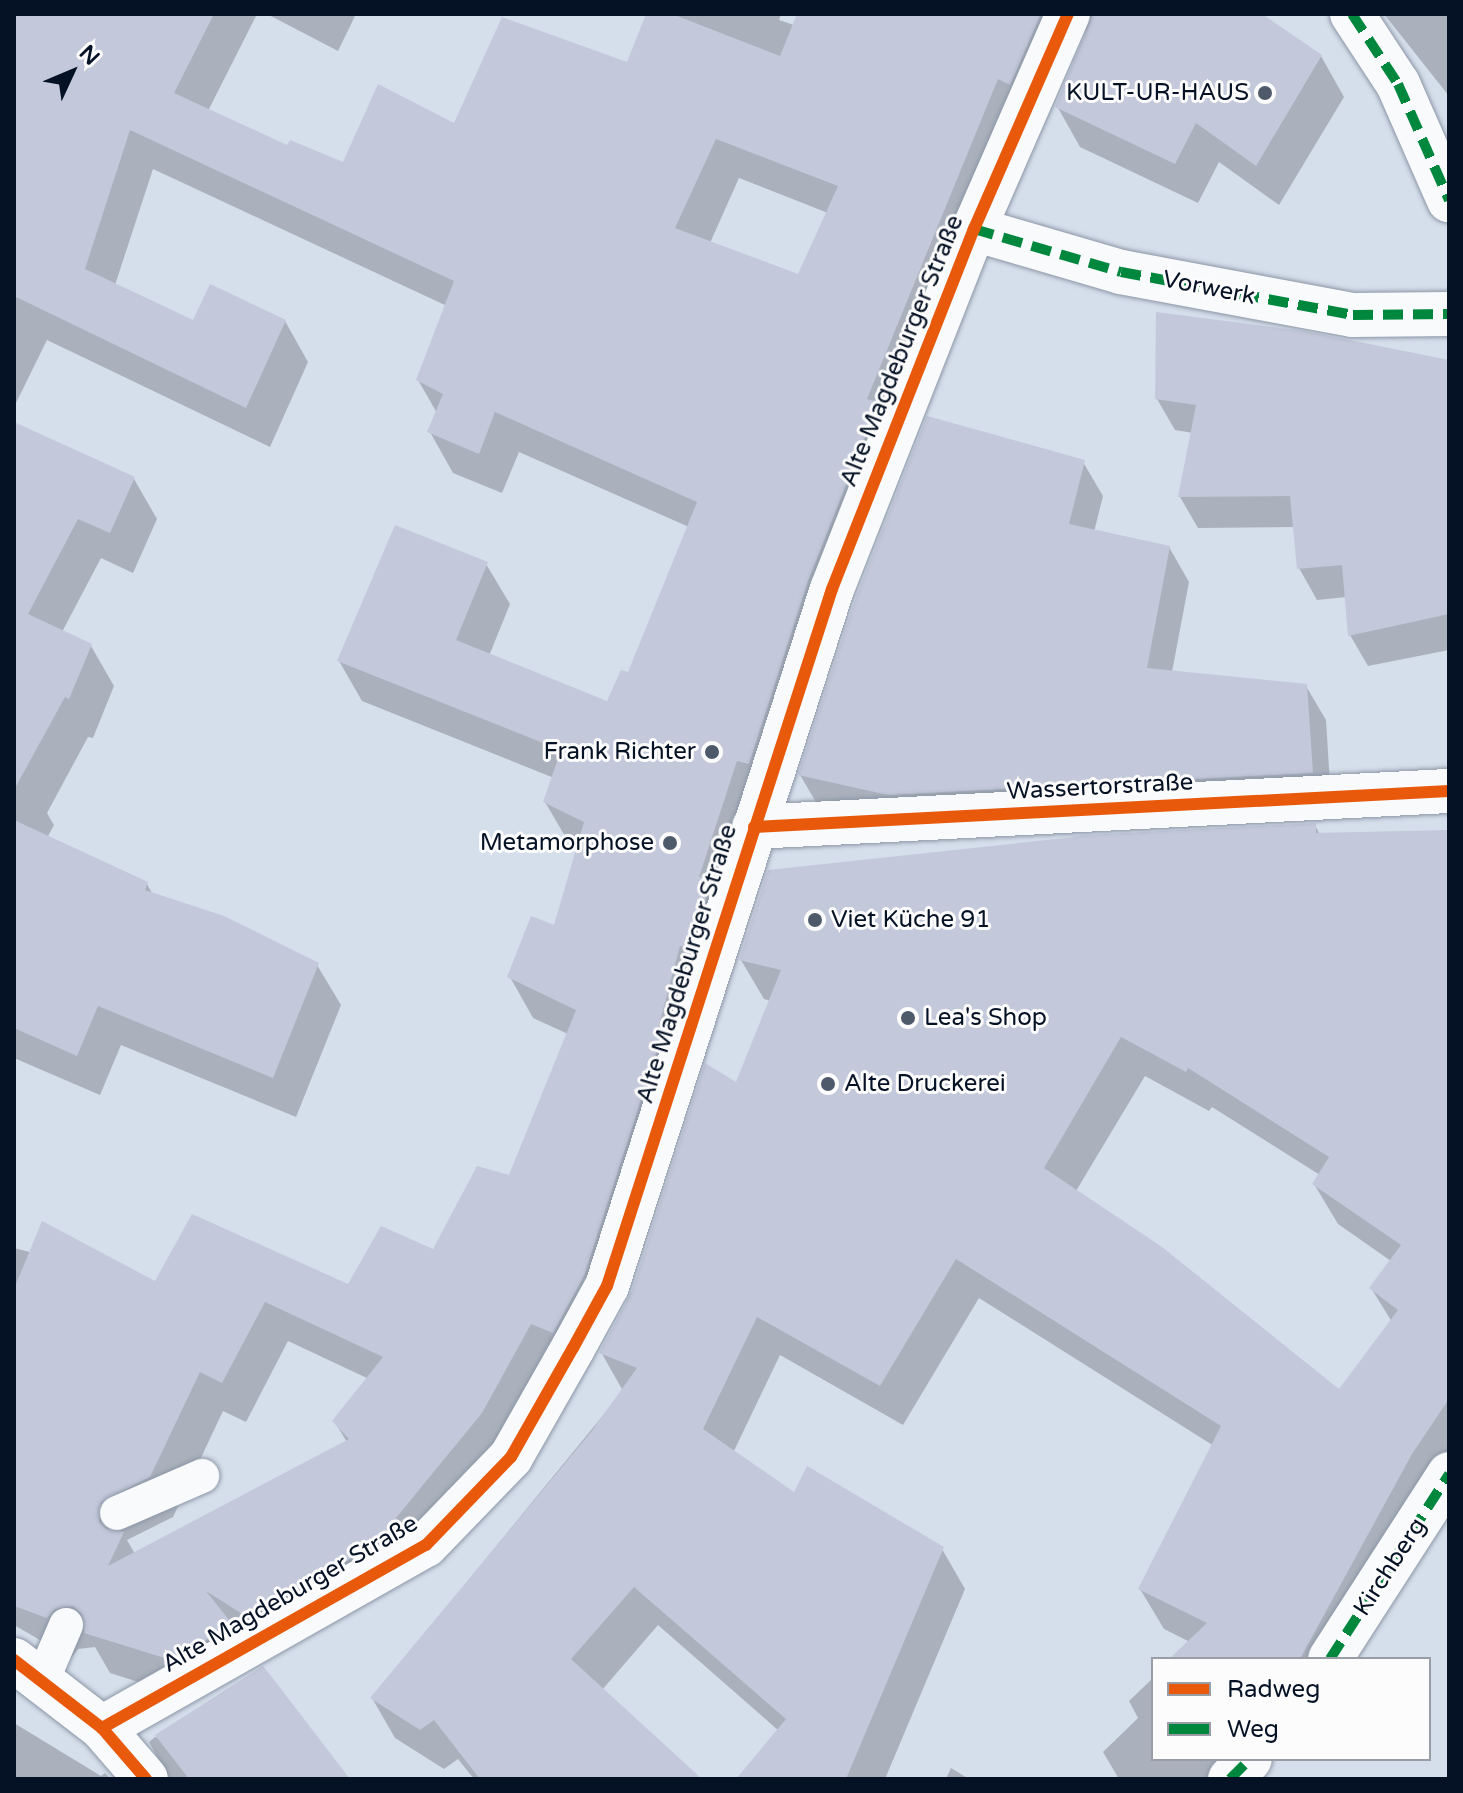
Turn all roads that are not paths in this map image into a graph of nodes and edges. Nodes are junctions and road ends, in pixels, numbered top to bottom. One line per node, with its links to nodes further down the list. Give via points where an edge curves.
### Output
1 (1068, 14): 4 (street, Alte Magdeburger Straße)
2 (1352, 14): 3 (street, via 1398,84)
3 (1449, 200)
4 (974, 229): 5 (street, Vorwerk, via 1121,272 1353,315); 7 (street, Alte Magdeburger Straße, via 832,589)
5 (1449, 314)
6 (1449, 791): 7 (street, Wassertorstraße)
7 (754, 827): 14 (street, Alte Magdeburger Straße, via 607,1286 511,1457 426,1545)
8 (1449, 1474): 12 (street, Kirchberg)
9 (202, 1476): 10 (lane)
10 (117, 1513)
11 (66, 1625): 13 (lane)
12 (1331, 1657)
13 (28, 1670): 14 (street)
14 (102, 1728): 16 (street)
15 (1248, 1761): 17 (street)
16 (146, 1779)
17 (1230, 1779)

